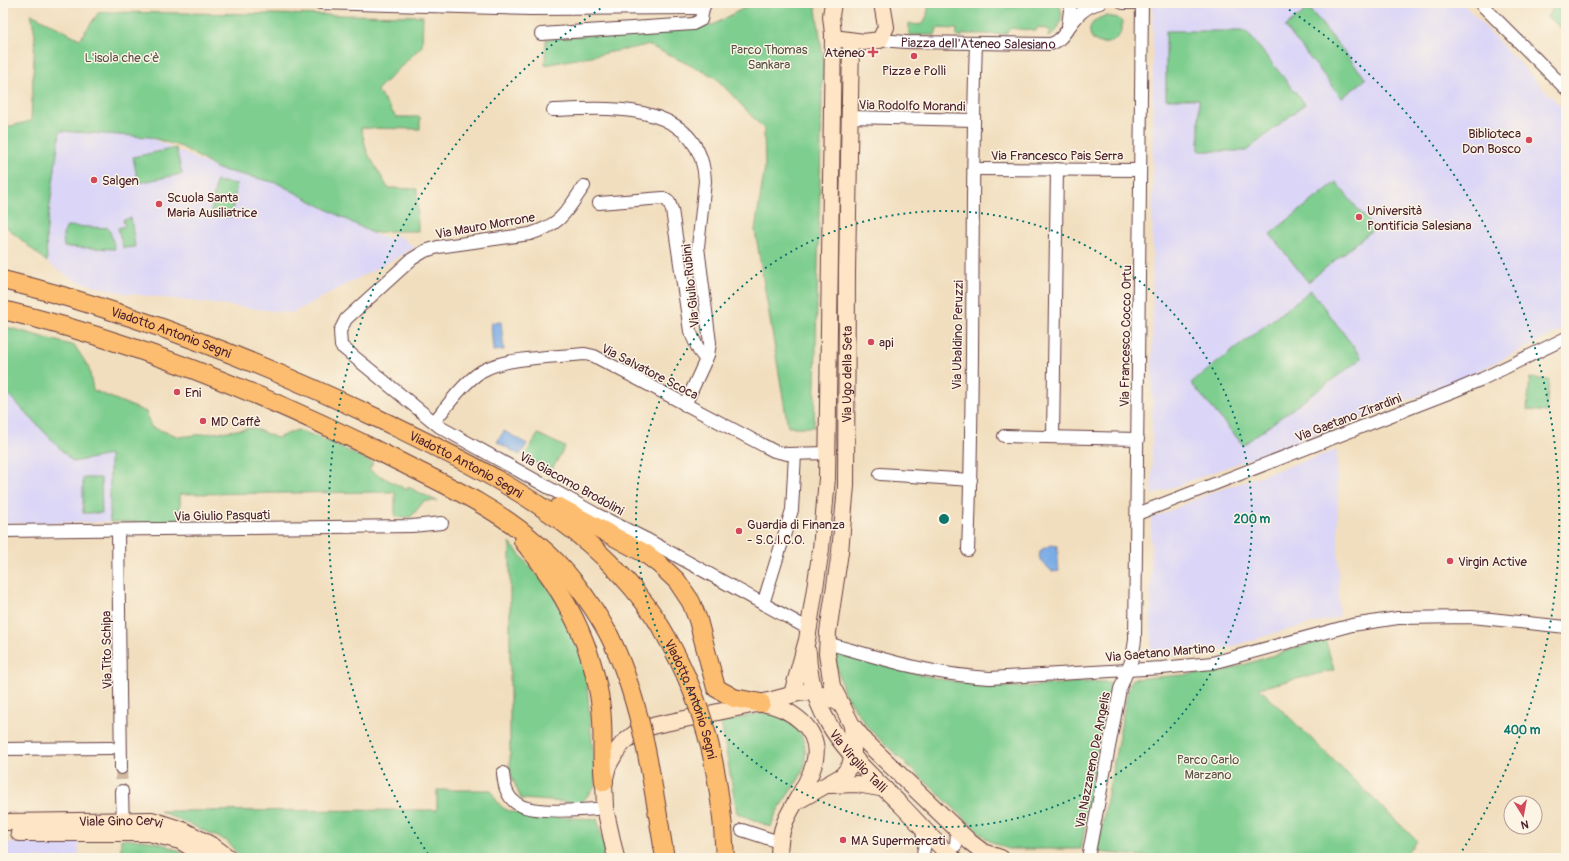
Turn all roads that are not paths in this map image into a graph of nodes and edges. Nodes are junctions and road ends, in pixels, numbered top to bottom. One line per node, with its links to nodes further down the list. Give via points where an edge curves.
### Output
1 (320, 3): 9 (street, via 530,9)
2 (833, 3): 12 (street)
3 (882, 3): 13 (street, Piazza dell'Ateneo Salesiano, via 886,22 885,32)
4 (1071, 3): 10 (street, Piazza dell'Ateneo Salesiano)
5 (1100, 3): 10 (street, Piazza dell'Ateneo Salesiano, via 1083,10)
6 (1123, 3): 7 (street)
7 (1142, 3): 22 (street, Via Francesco Cocco Ortu)
8 (1480, 3): 16 (street)
9 (705, 5): 11 (street, via 700,20 693,24)
10 (1068, 26): 15 (street, Piazza dell'Ateneo Salesiano, via 1059,40 1050,44)
11 (541, 34)
12 (833, 34): 14 (street, Piazza dell'Ateneo Salesiano); 35 (street, Via Ugo della Seta)
13 (880, 40): 14 (street, Piazza dell'Ateneo Salesiano); 15 (street, Piazza dell'Ateneo Salesiano)
14 (851, 41): 18 (street, Via Ugo della Seta)
15 (976, 44): 19 (street, Via Ubaldino Peruzzi)
16 (1566, 90)
17 (553, 110): 29 (street, Via Giulio Rubini, via 613,108 645,113 674,125 695,147 705,176 698,247 710,343)
18 (849, 117): 19 (street, Via Rodolfo Morandi); 49 (street, Via Ugo della Seta, via 846,486 840,552)
19 (974, 120): 20 (street, Via Ubaldino Peruzzi)
20 (974, 169): 21 (street, Via Francesco Pais Serra); 38 (street, Via Ubaldino Peruzzi)
21 (1057, 169): 22 (street, Via Francesco Pais Serra); 33 (street)
22 (1140, 170): 34 (street, Via Francesco Cocco Ortu)
23 (584, 186): 28 (street, Via Mauro Morrone, via 563,217 542,230 421,252 346,319 341,327)
24 (599, 203): 29 (street, via 663,198 669,202 690,331 698,351)
25 (3, 280): 39 (main road, Viadotto Antonio Segni, via 132,317 252,362 395,427)
26 (3, 310): 41 (main road, Viadotto Antonio Segni, via 125,345 228,382 354,438)
27 (1566, 338): 40 (street, Via Gaetano Zirardini, via 1459,389)
28 (339, 339): 31 (street, Via Giacomo Brodolini, via 345,351)
29 (706, 360): 30 (street, Via Giulio Rubini)
30 (685, 405): 31 (street, Via Salvatore Scoca, via 594,356 585,354 523,360 488,368 463,388); 36 (street, Via Salvatore Scoca, via 774,451)
31 (434, 422): 46 (street, Via Giacomo Brodolini, via 596,514)
32 (1004, 436): 33 (street)
33 (1053, 437): 34 (street)
34 (1138, 439): 40 (street, Via Francesco Cocco Ortu)
35 (827, 453): 36 (street, Via Salvatore Scoca); 48 (street, Via Ugo della Seta, via 821,549)
36 (795, 454): 46 (street, via 792,510)
37 (880, 474): 38 (street)
38 (971, 480): 45 (street, Via Ubaldino Peruzzi)
39 (506, 485): 53 (main road, via 561,508 639,550 659,564 677,581 690,602 702,633 716,688 734,698); 79 (main road, Viadotto Antonio Segni, bridge, via 577,532 623,576 671,643 686,673 705,726 718,789)
40 (1137, 514): 50 (street, Via Francesco Cocco Ortu, via 1135,640)
41 (504, 519): 61 (main road, via 526,545 560,595 586,646 595,672 601,708); 78 (main road, Viadotto Antonio Segni, bridge, via 536,542 565,570 609,635 626,673 639,717)
42 (442, 523): 44 (street, Via Giulio Pasquati, via 412,526)
43 (3, 531): 44 (street, Via Giulio Pasquati)
44 (118, 531): 59 (street, Via Tito Schipa)
45 (968, 550)
46 (763, 604): 48 (street, Via Giacomo Brodolini)
47 (1566, 627): 50 (street, Via Gaetano Martino, via 1472,617 1398,618 1352,626 1212,663)
48 (808, 634): 51 (street, Via Virgilio Talli, via 809,666); 52 (street)
49 (827, 642): 50 (street, Via Gaetano Martino, via 887,662 975,677); 54 (street, Via Ugo della Seta, via 829,678)
50 (1128, 669): 83 (street, Via Nazzareno De Angelis, via 1120,689)
51 (814, 692): 52 (street); 54 (street); 58 (street, Via Virgilio Talli, via 829,725)
52 (792, 694): 53 (street)
53 (761, 703): 61 (street, via 638,731 616,752 608,766); 65 (street, via 774,705 792,713 805,724 812,738 816,752 814,765)
54 (841, 704): 55 (street, Via Virgilio Talli)
55 (852, 724): 58 (street); 71 (street, Via Virgilio Talli, via 867,743)
56 (111, 748): 57 (street)
57 (3, 749)
58 (853, 757): 62 (street, via 844,774); 63 (street, Via Virgilio Talli)
59 (122, 768)
60 (503, 773): 66 (street, via 506,792 519,805 568,811)
61 (604, 782): 66 (street)
62 (822, 787): 63 (street, via 850,783); 65 (street)
63 (885, 789): 68 (street, Via Virgilio Talli)
64 (122, 791): 69 (street)
65 (796, 802): 73 (street, via 785,822)
66 (605, 808): 77 (street)
67 (3, 822): 69 (street, Viale Gino Cervi)
68 (918, 822): 74 (street, Via Virgilio Talli); 81 (street, via 925,840)
69 (123, 826): 72 (street, Viale Gino Cervi); 75 (street, Viale Gino Cervi, via 175,839); 76 (street, Viale Gino Cervi, via 152,820 170,825 198,838)
70 (742, 830): 73 (street)
71 (958, 831): 74 (street, via 958,841); 82 (street, Via Virgilio Talli, via 983,852)
72 (3, 834)
73 (779, 842): 80 (street)
74 (948, 857)
75 (208, 858)
76 (229, 858)
77 (616, 858)
78 (665, 858)
79 (725, 858)
80 (779, 858)
81 (922, 858)
82 (1002, 858)
83 (1088, 858)

